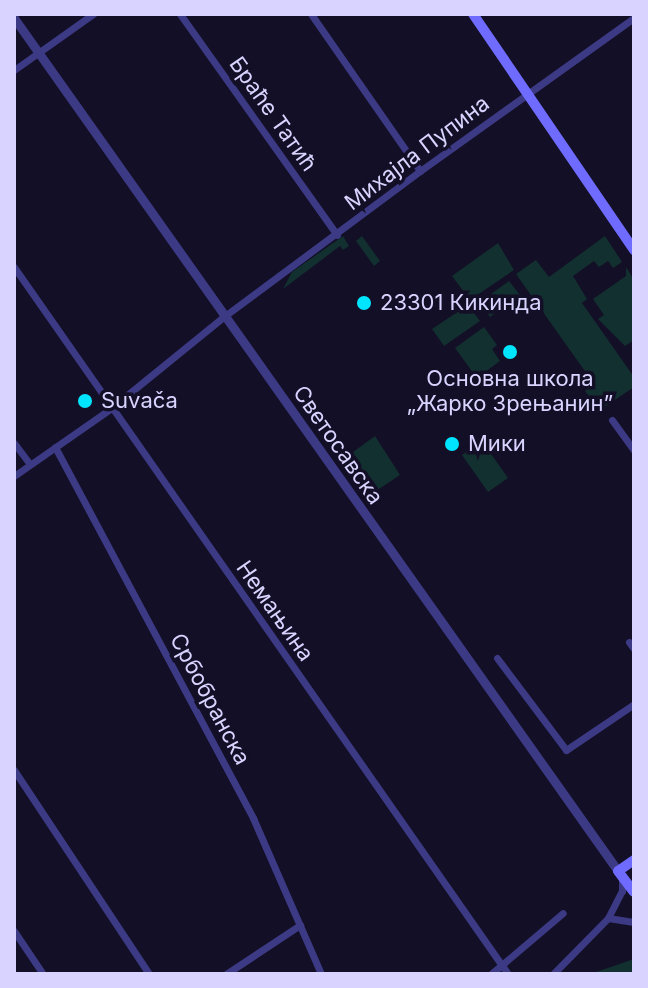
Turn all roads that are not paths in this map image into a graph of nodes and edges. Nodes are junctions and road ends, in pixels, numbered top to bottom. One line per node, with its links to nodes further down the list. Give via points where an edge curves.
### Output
1 (93, 14): 7 (street)
2 (180, 14): 11 (street, Браће Татић)
3 (311, 14): 10 (street)
4 (473, 14): 9 (main road)
5 (14, 18): 7 (street, Светосавска)
6 (634, 18): 9 (street, Михајла Пупина)
7 (39, 53): 8 (street); 14 (street, Светосавска)
8 (14, 70)
9 (526, 93): 10 (street, Михајла Пупина); 12 (main road)
10 (420, 171): 11 (street, Михајла Пупина)
11 (337, 235): 14 (street, Михајла Пупина)
12 (634, 250)
13 (14, 267): 15 (street, Немањина)
14 (222, 318): 15 (street, Михајла Пупина); 26 (street, Светосавска)
15 (110, 409): 18 (street, Михајла Пупина); 33 (street, Немањина)
16 (612, 420): 19 (street)
17 (14, 443): 20 (street)
18 (55, 447): 20 (street, Михајла Пупина); 31 (street, Србобранска, via 253,818)
19 (634, 450)
20 (30, 464): 21 (street, Михајла Пупина)
21 (14, 476)
22 (497, 658): 23 (street, via 566,750)
23 (634, 704)
24 (14, 770): 35 (street)
25 (634, 860): 26 (main road)
26 (620, 873): 27 (main road, Светосавска); 29 (street, via 622,891)
27 (634, 892)
28 (563, 913): 33 (street)
29 (608, 918): 30 (street); 40 (street)
30 (634, 922)
31 (300, 925): 36 (street); 37 (street, Србобранска)
32 (14, 931): 34 (street)
33 (504, 965): 38 (street); 39 (street, Немањина)
34 (43, 974)
35 (149, 974)
36 (226, 974)
37 (321, 974)
38 (491, 974)
39 (508, 974)
40 (553, 974)

